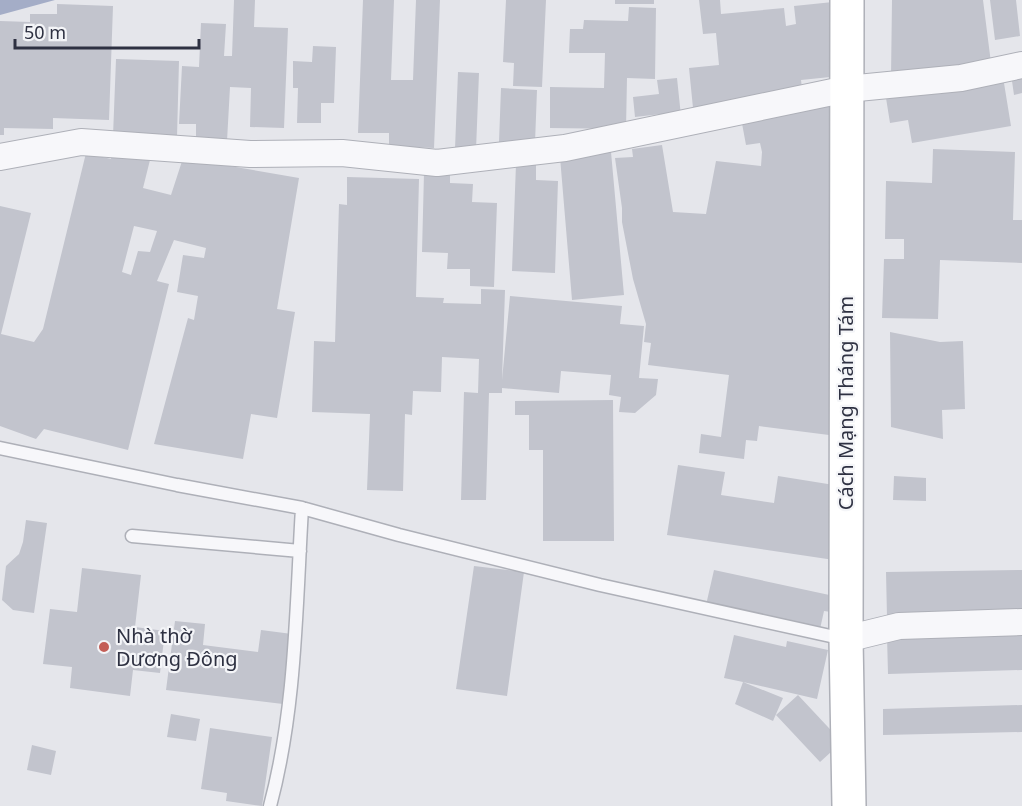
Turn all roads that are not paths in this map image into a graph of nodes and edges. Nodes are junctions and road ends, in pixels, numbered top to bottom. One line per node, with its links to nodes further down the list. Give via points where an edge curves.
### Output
1 (847, 0): 3 (street, Cách Mạng Tháng Tám)
2 (1022, 65): 3 (street, via 961,78)
3 (847, 89): 4 (street, via 565,148 437,163 342,153 250,153 81,142); 10 (street, Cách Mạng Tháng Tám)
4 (0, 157)
5 (0, 448): 6 (lane)
6 (302, 507): 8 (lane); 10 (lane, via 600,585)
7 (132, 536): 8 (lane)
8 (300, 551): 11 (lane, via 293,667 284,741)
9 (1022, 622): 10 (street, via 899,626)
10 (846, 639): 12 (street, Cách Mạng Tháng Tám)
11 (270, 806)
12 (849, 806)

